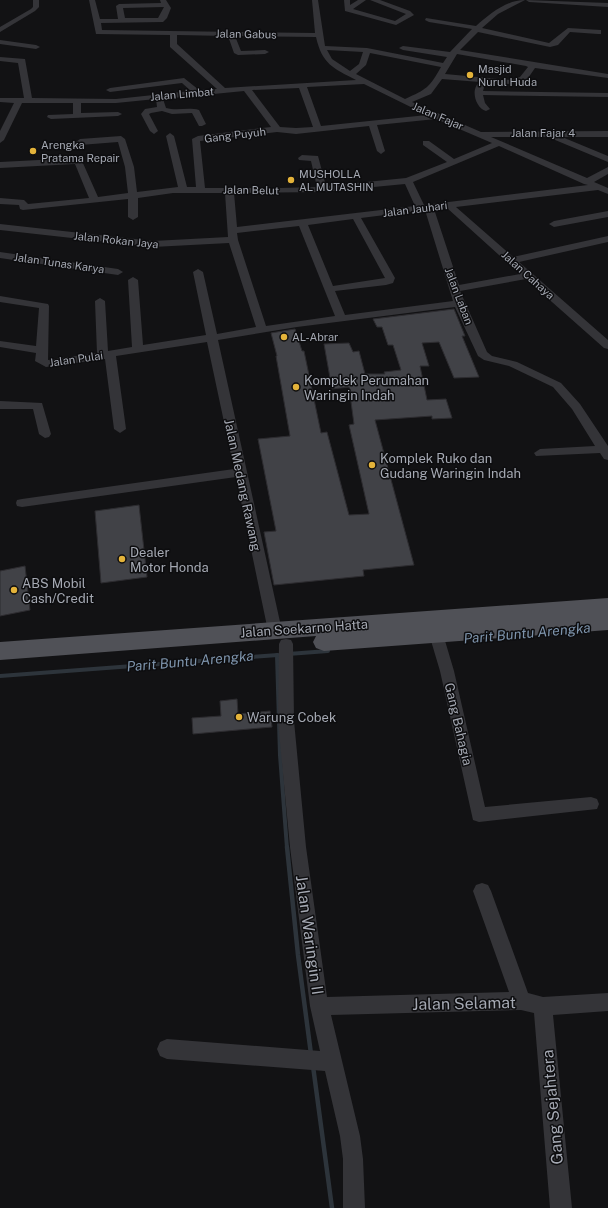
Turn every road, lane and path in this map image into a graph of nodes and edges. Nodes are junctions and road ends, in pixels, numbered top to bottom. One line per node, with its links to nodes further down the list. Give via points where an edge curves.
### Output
1 (36, 0): 18 (street, via 36,7 33,10)
2 (92, 0): 17 (street)
3 (315, 0): 23 (street, Jalan Fajar)
4 (347, 0): 13 (street)
5 (363, 0): 13 (street)
6 (373, 0): 11 (street)
7 (522, 0): 19 (street)
8 (529, 0): 9 (street)
9 (596, 2): 12 (street)
10 (165, 3): 15 (street, via 168,10 160,20); 15 (street, via 119,6)
11 (388, 5): 14 (street); 14 (street, via 410,15 396,23)
12 (608, 5)
13 (348, 10): 14 (street)
14 (371, 16)
15 (122, 20): 17 (street)
16 (429, 20): 19 (street)
17 (97, 21): 21 (street, Jalan Gabus, via 99,32)
18 (1, 28)
19 (476, 28): 20 (street, via 550,45 568,30); 30 (street)
20 (598, 32)
21 (174, 33): 22 (street, Jalan Gabus); 42 (street, via 173,44)
22 (231, 34): 23 (street, Jalan Gabus); 29 (street, via 238,53)
23 (318, 35): 26 (street, Jalan Fajar)
24 (0, 42): 25 (street)
25 (36, 47)
26 (323, 48): 28 (street); 34 (street, Jalan Fajar, via 330,63)
27 (403, 48): 30 (street)
28 (367, 50): 33 (street); 34 (street, via 362,64)
29 (265, 52)
30 (454, 54): 32 (street); 33 (street)
31 (0, 59): 48 (street, via 22,60)
32 (530, 65): 36 (street); 37 (street, via 532,67 523,79 518,81)
33 (446, 66): 35 (street)
34 (351, 74): 38 (street, Jalan Fajar)
35 (440, 76): 37 (street); 50 (street, via 428,92)
36 (608, 76)
37 (482, 80): 44 (street)
38 (364, 82): 39 (street, Jalan Limbat); 50 (street, Jalan Fajar)
39 (302, 85): 40 (street, Jalan Limbat); 60 (street)
40 (246, 88): 42 (street, Jalan Limbat); 59 (street)
41 (110, 90): 43 (street, via 184,80)
42 (224, 90): 43 (street, Jalan Limbat)
43 (197, 93): 46 (street, Jalan Limbat)
44 (478, 93): 45 (street); 52 (street, via 479,103)
45 (608, 95)
46 (159, 97): 49 (street, Jalan Limbat); 51 (street)
47 (0, 100): 48 (street, Jalan Limbat)
48 (23, 101): 49 (street, Jalan Limbat); 66 (street)
49 (77, 101): 54 (street)
50 (405, 102): 55 (street, Jalan Fajar)
51 (162, 109): 57 (street, via 172,112 196,112); 61 (street, via 146,112)
52 (486, 109)
53 (118, 114): 54 (street)
54 (77, 116): 56 (street)
55 (438, 116): 58 (street); 63 (street, Jalan Fajar)
56 (51, 117)
57 (202, 124)
58 (372, 124): 60 (street); 70 (street)
59 (277, 129): 60 (street); 81 (street, Gang Puyuh, via 196,140)
60 (318, 129)
61 (154, 131)
62 (545, 133): 63 (street, Jalan Fajar 4); 64 (street, Jalan Fajar 4); 72 (street)
63 (478, 134): 68 (street, Jalan Fajar)
64 (608, 134)
65 (170, 136): 79 (street)
66 (0, 140)
67 (80, 142): 84 (street, via 121,139)
68 (500, 143): 73 (street, Jalan Belut); 77 (street, Jalan Fajar)
69 (426, 144): 73 (street)
70 (381, 151)
71 (302, 158): 80 (street, via 315,158)
72 (608, 159)
73 (454, 162): 76 (street, Jalan Belut)
74 (0, 164): 85 (street, via 78,161)
75 (608, 170): 77 (street)
76 (408, 181): 80 (street, Jalan Belut); 88 (street, Jalan Laban)
77 (587, 182): 78 (street, Jalan Fajar)
78 (598, 187): 83 (street, Jalan Fajar); 87 (street, Jalan Jauhari)
79 (183, 189): 81 (street, Jalan Belut); 84 (street, Jalan Belut)
80 (322, 189): 82 (street, Jalan Belut)
81 (202, 190): 82 (street, Jalan Belut)
82 (229, 190): 95 (street)
83 (608, 191)
84 (134, 194): 85 (street, Jalan Belut); 91 (street)
85 (95, 200): 86 (street, Jalan Belut, via 23,207 24,203)
86 (0, 201)
87 (449, 205): 88 (street, Jalan Jauhari); 98 (street, Jalan Cahaya)
88 (425, 208): 90 (street, Jalan Jauhari); 104 (street, Jalan Laban)
89 (608, 214): 93 (street)
90 (355, 216): 92 (street, Jalan Jauhari); 103 (street, via 390,278 389,281)
91 (133, 217)
92 (302, 222): 95 (street, Jalan Jauhari); 103 (street)
93 (554, 224)
94 (0, 227): 95 (street, Jalan Rokan Jaya, via 153,244)
95 (232, 235): 109 (street)
96 (608, 239): 98 (street)
97 (0, 255): 99 (street, Jalan Tunas Karya)
98 (512, 260): 101 (street, Jalan Cahaya)
99 (118, 272)
100 (198, 272): 110 (street, Jalan Medang Rawang)
101 (529, 276): 104 (street); 112 (street, Jalan Cahaya)
102 (132, 280): 114 (street)
103 (330, 289): 108 (street)
104 (455, 289): 107 (street, Jalan Laban)
105 (0, 299): 113 (street, Jalan Pulai, via 44,306)
106 (100, 301): 115 (street)
107 (459, 303): 108 (street, Jalan Pulai); 120 (street, Jalan Laban, via 482,354 513,364 557,386 576,407)
108 (341, 318): 109 (street, Jalan Pulai)
109 (262, 330): 110 (street, Jalan Pulai)
110 (211, 339): 114 (street, Jalan Pulai); 121 (street, Jalan Medang Rawang)
111 (0, 344): 113 (street)
112 (608, 346)
113 (41, 350): 115 (street, Jalan Pulai, via 40,361 43,364)
114 (138, 350): 115 (street, Jalan Pulai)
115 (107, 355): 117 (street)
116 (0, 405): 118 (street, via 38,406)
117 (120, 429)
118 (45, 434)
119 (540, 453): 120 (street)
120 (606, 453)
121 (240, 472): 122 (street); 127 (street, Jalan Medang Rawang)
122 (22, 503)
123 (608, 606): 124 (main road, Jalan Soekarno Hatta)
124 (547, 618): 125 (main road, Jalan Soekarno Hatta); 126 (main road, Jalan Soekarno Hatta); 127 (main road, Jalan Soekarno Hatta)
125 (608, 622)
126 (436, 634): 127 (main road, Jalan Soekarno Hatta); 130 (street, Gang Bahagia, via 447,671 479,815)
127 (283, 646): 128 (main road, Jalan Soekarno Hatta); 129 (main road, Jalan Soekarno Hatta); 134 (street, Jalan Waringin II, via 286,721 298,847)
128 (0, 651)
129 (0, 667)
130 (592, 804)
131 (482, 891): 132 (street)
132 (521, 1001): 134 (street, Jalan Selamat); 135 (street, Jalan Selamat)
133 (608, 1002): 135 (street, Jalan Selamat)
134 (319, 1006): 137 (street, Jalan Waringin II)
135 (543, 1006): 139 (street, Gang Sejahtera)
136 (167, 1049): 137 (street)
137 (318, 1060): 138 (street, Jalan Waringin II, via 350,1136)
138 (354, 1208)
139 (561, 1208)

